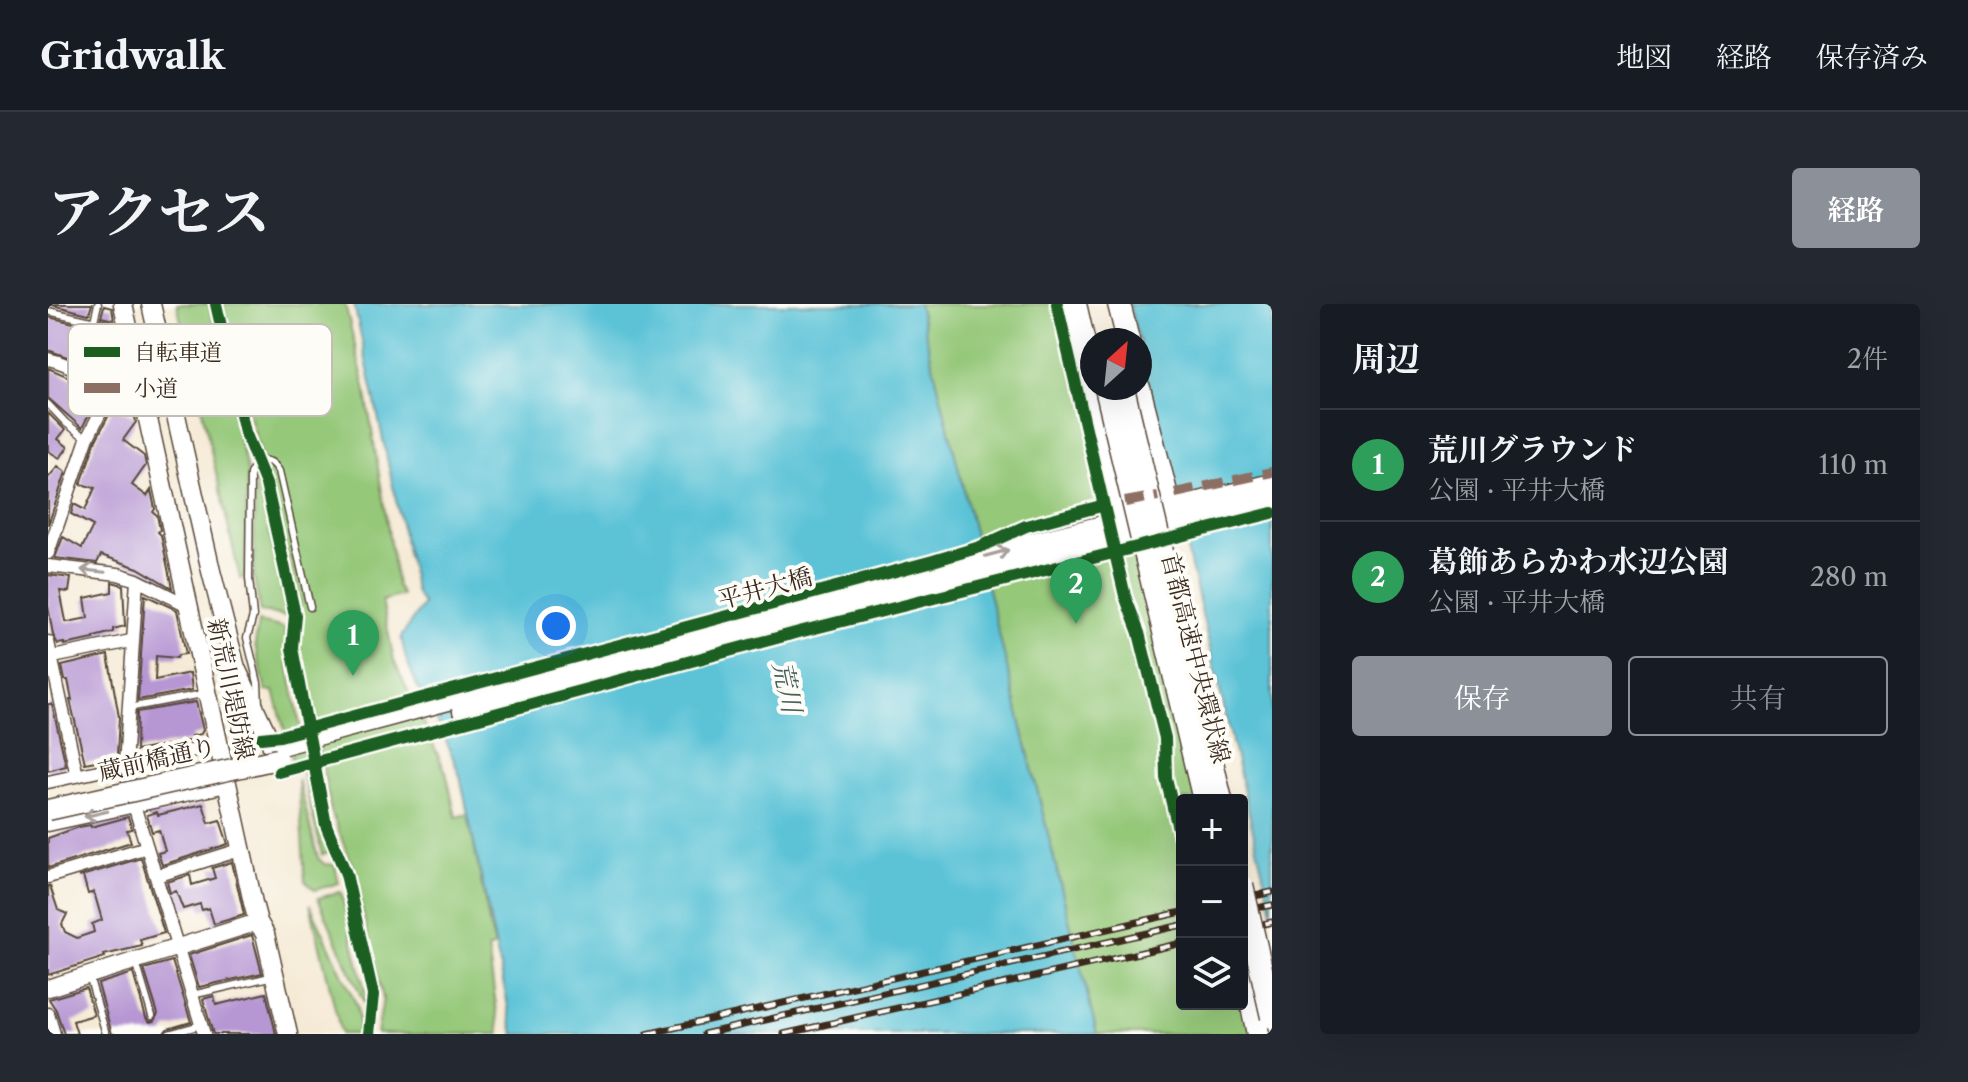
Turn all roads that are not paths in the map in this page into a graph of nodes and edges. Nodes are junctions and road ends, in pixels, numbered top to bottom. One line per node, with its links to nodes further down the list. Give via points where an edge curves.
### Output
1 (98, 304): 9 (lane)
2 (123, 304): 12 (main road, 新荒川堤防線)
3 (151, 304): 13 (main road, 新荒川堤防線)
4 (1075, 304): 14 (highway)
5 (1087, 304): 15 (highway)
6 (1104, 304): 16 (highway)
7 (1119, 304): 17 (highway)
8 (48, 311): 9 (lane)
9 (95, 321): 10 (lane); 11 (lane)
10 (94, 324)
11 (106, 324)
12 (128, 324)
13 (156, 324)
14 (1081, 328)
15 (1092, 328)
16 (1109, 328)
17 (1125, 328)
18 (48, 359): 19 (street)
19 (68, 364)
20 (1097, 400): 32 (highway)
21 (1109, 400): 50 (highway, 首都高速中央環状線, bridge)
22 (1126, 400): 51 (highway, 首都高速中央環状線, bridge)
23 (1142, 400): 31 (highway)
24 (48, 404): 28 (lane)
25 (98, 416): 28 (street)
26 (149, 416): 36 (main road, 新荒川堤防線)
27 (177, 416): 43 (main road, 新荒川堤防線, via 236,668)
28 (87, 439): 33 (street)
29 (1272, 484): 31 (main road, 平井大橋)
30 (1272, 501): 31 (main road, 平井大橋)
31 (1172, 518): 32 (main road, 平井大橋, bridge)
32 (1125, 529): 45 (main road, 平井大橋)
33 (48, 553)
34 (48, 566): 35 (street, one-way to 34)
35 (137, 580): 36 (street); 38 (street)
36 (191, 607): 41 (main road, 新荒川堤防線)
37 (310, 607): 43 (lane, via 279,471 266,459 257,461 250,474 253,616 247,638 260,698)
38 (131, 641): 40 (street); 42 (street)
39 (48, 642): 40 (street)
40 (50, 658): 47 (street)
41 (206, 694): 42 (lane); 44 (main road, 新荒川堤防線)
42 (128, 708): 46 (street)
43 (258, 713): 45 (main road, 新荒川堤防線)
44 (218, 745): 46 (street); 49 (main road, 新荒川堤防線)
45 (275, 753): 52 (main road, 蔵前橋通り); 54 (main road, 蔵前橋通り, bridge)
46 (125, 766): 47 (street); 53 (street)
47 (77, 776): 48 (street)
48 (48, 782)
49 (227, 786): 53 (street); 57 (main road, 新荒川堤防線)
50 (1203, 794)
51 (1220, 794)
52 (48, 796)
53 (134, 805): 55 (street, one-way to 55); 56 (street)
54 (48, 810)
55 (48, 825)
56 (147, 847): 58 (street); 59 (street)
57 (243, 849): 58 (street); 61 (main road, 新荒川堤防線)
58 (156, 876): 62 (street)
59 (48, 877)
60 (1248, 912): 71 (highway, bridge)
61 (258, 922): 62 (street); 65 (main road, 新荒川堤防線)
62 (178, 947): 63 (street); 68 (street)
63 (136, 962): 64 (street); 70 (lane)
64 (89, 976): 67 (street); 74 (lane)
65 (275, 976): 68 (lane); 76 (main road, 新荒川堤防線)
66 (1248, 987): 77 (highway)
67 (48, 988)
68 (192, 995): 72 (street)
69 (48, 1014): 73 (street)
70 (152, 1016)
71 (1272, 1017)
72 (203, 1029): 75 (lane)
73 (54, 1034)
74 (106, 1034)
75 (169, 1034)
76 (288, 1034)
77 (1258, 1034)

